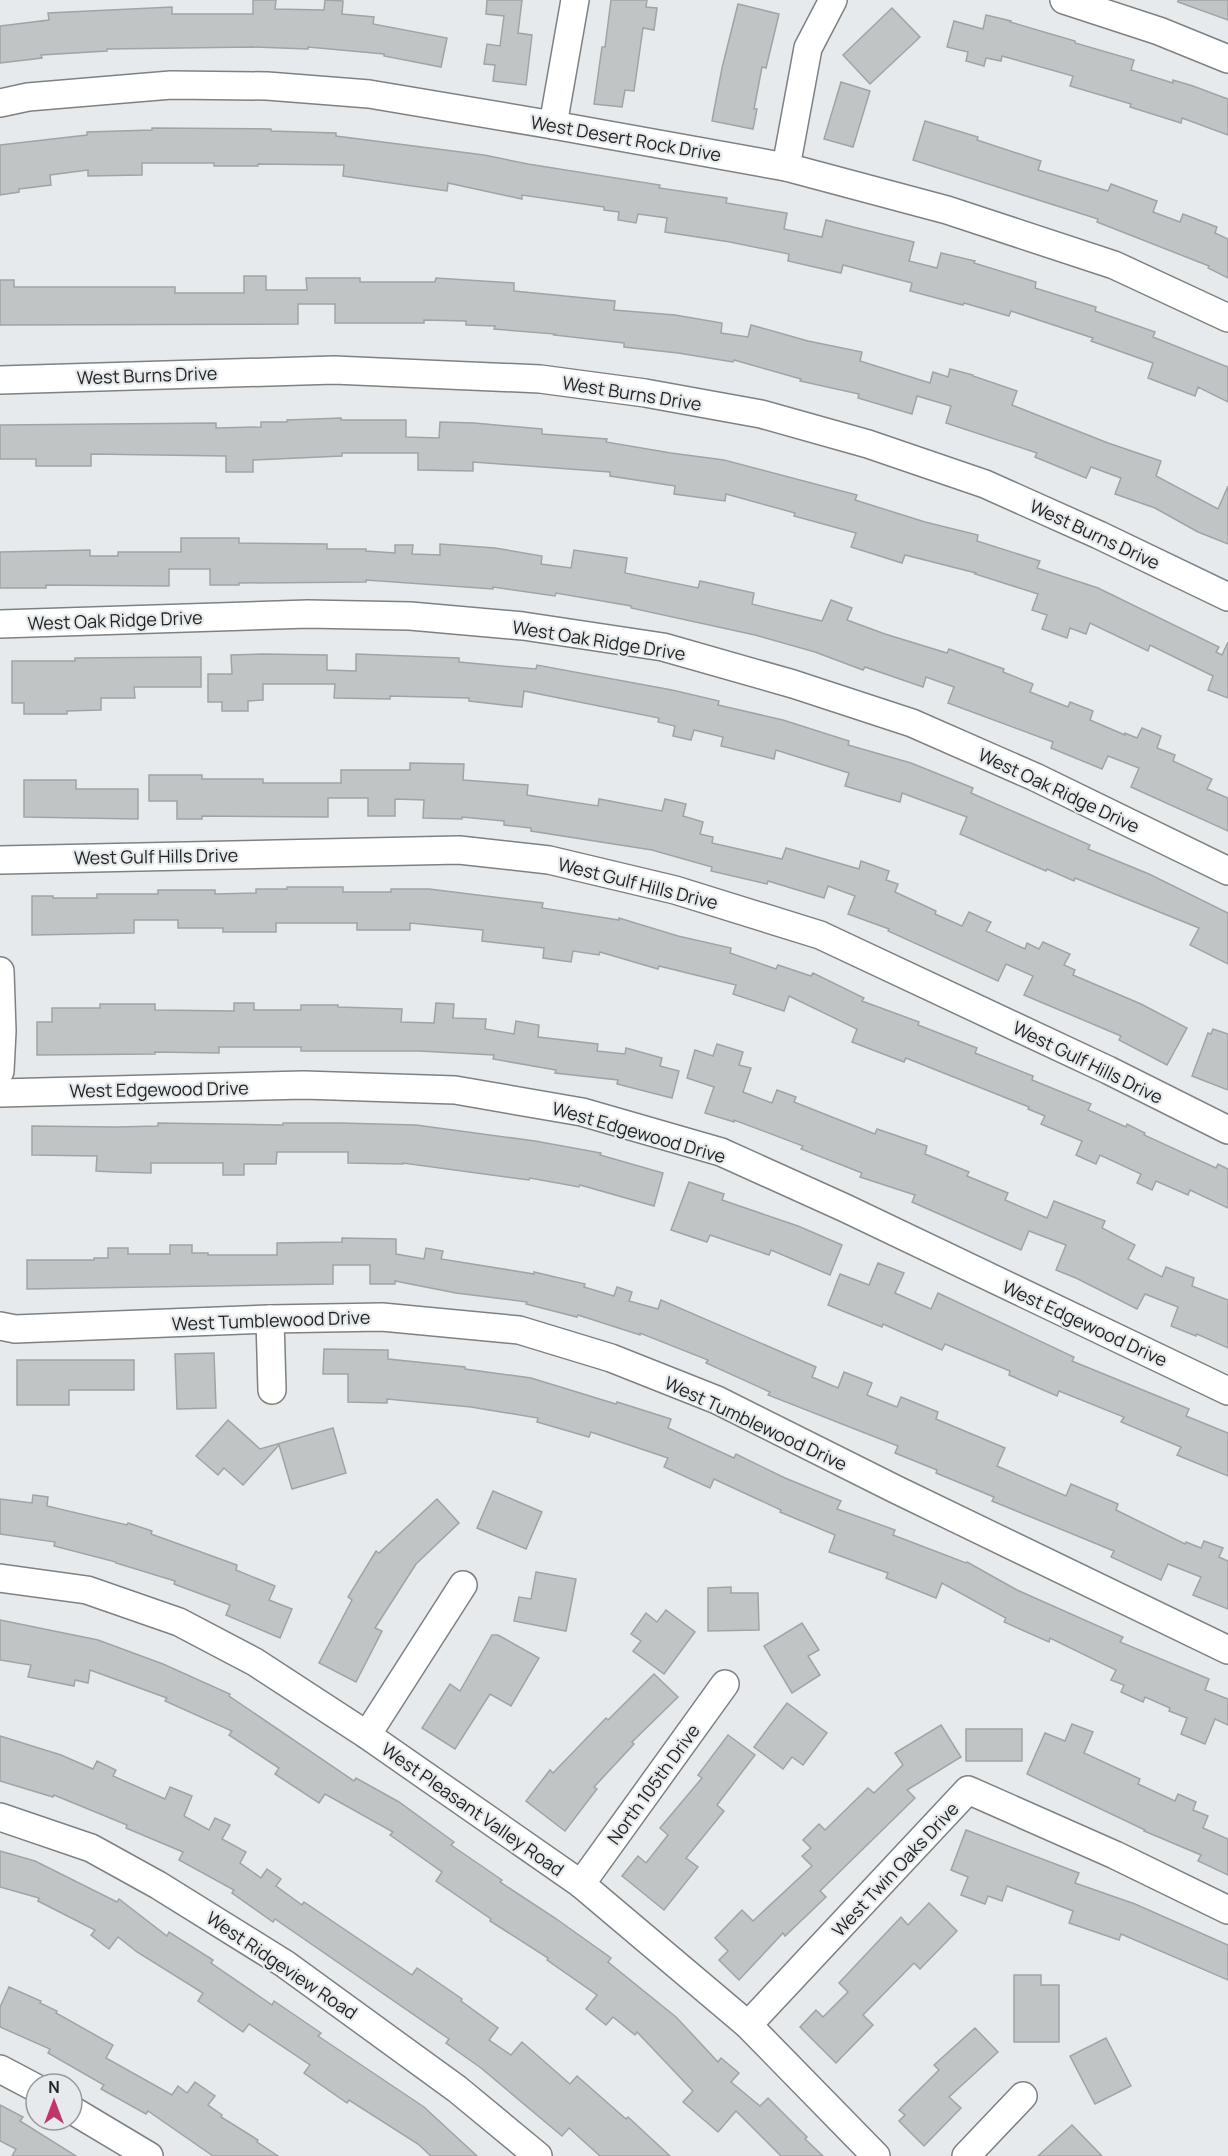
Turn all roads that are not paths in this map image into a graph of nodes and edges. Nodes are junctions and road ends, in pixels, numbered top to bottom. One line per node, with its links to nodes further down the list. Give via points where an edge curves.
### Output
1 (575, 0): 6 (street)
2 (833, 0): 7 (street, via 808,48)
3 (1064, 0): 4 (street)
4 (1228, 59)
5 (0, 103): 6 (street, West Desert Rock Drive, via 28,97 171,85 267,86 369,94)
6 (553, 125): 7 (street, West Desert Rock Drive)
7 (786, 167): 8 (street, West Desert Rock Drive, via 947,210 1114,265)
8 (1228, 318)
9 (0, 380): 10 (street, West Burns Drive, via 334,370 540,379 645,393 771,417 868,444 985,484)
10 (1228, 597)
11 (0, 624): 13 (street, West Oak Ridge Drive, via 308,614 410,616 523,626 663,647 912,723 1035,777)
12 (0, 860): 18 (street, West Gulf Hills Drive, via 459,850 549,860 675,890 820,935)
13 (1228, 871)
14 (0, 971): 15 (street)
15 (1, 1030): 16 (street)
16 (0, 1071)
17 (0, 1093): 22 (street, West Edgewood Drive, via 304,1085 455,1090 582,1112 721,1152)
18 (1228, 1130)
19 (270, 1319): 20 (street, West Tumblewood Drive, via 15,1329); 21 (street); 25 (street, West Tumblewood Drive, via 382,1317 519,1330 611,1358 717,1400)
20 (0, 1326)
21 (272, 1390)
22 (1228, 1391)
23 (0, 1578): 27 (street, West Pleasant Valley Road, via 87,1590 178,1622 255,1662)
24 (463, 1585): 27 (street)
25 (1228, 1650)
26 (725, 1684): 29 (street, North 105th Drive)
27 (367, 1735): 29 (street, West Pleasant Valley Road)
28 (0, 1817): 37 (street, West Ridgeview Road, via 91,1848 285,1964 457,2089)
29 (581, 1884): 31 (street, West Pleasant Valley Road)
30 (1228, 1910): 31 (street, West Twin Oaks Drive, via 968,1790)
31 (748, 2025): 38 (street, West Pleasant Valley Road)
32 (0, 2069): 33 (street)
33 (24, 2082)
34 (1023, 2096): 39 (street)
35 (84, 2117): 36 (street)
36 (149, 2156)
37 (538, 2156)
38 (876, 2156)
39 (966, 2156)

